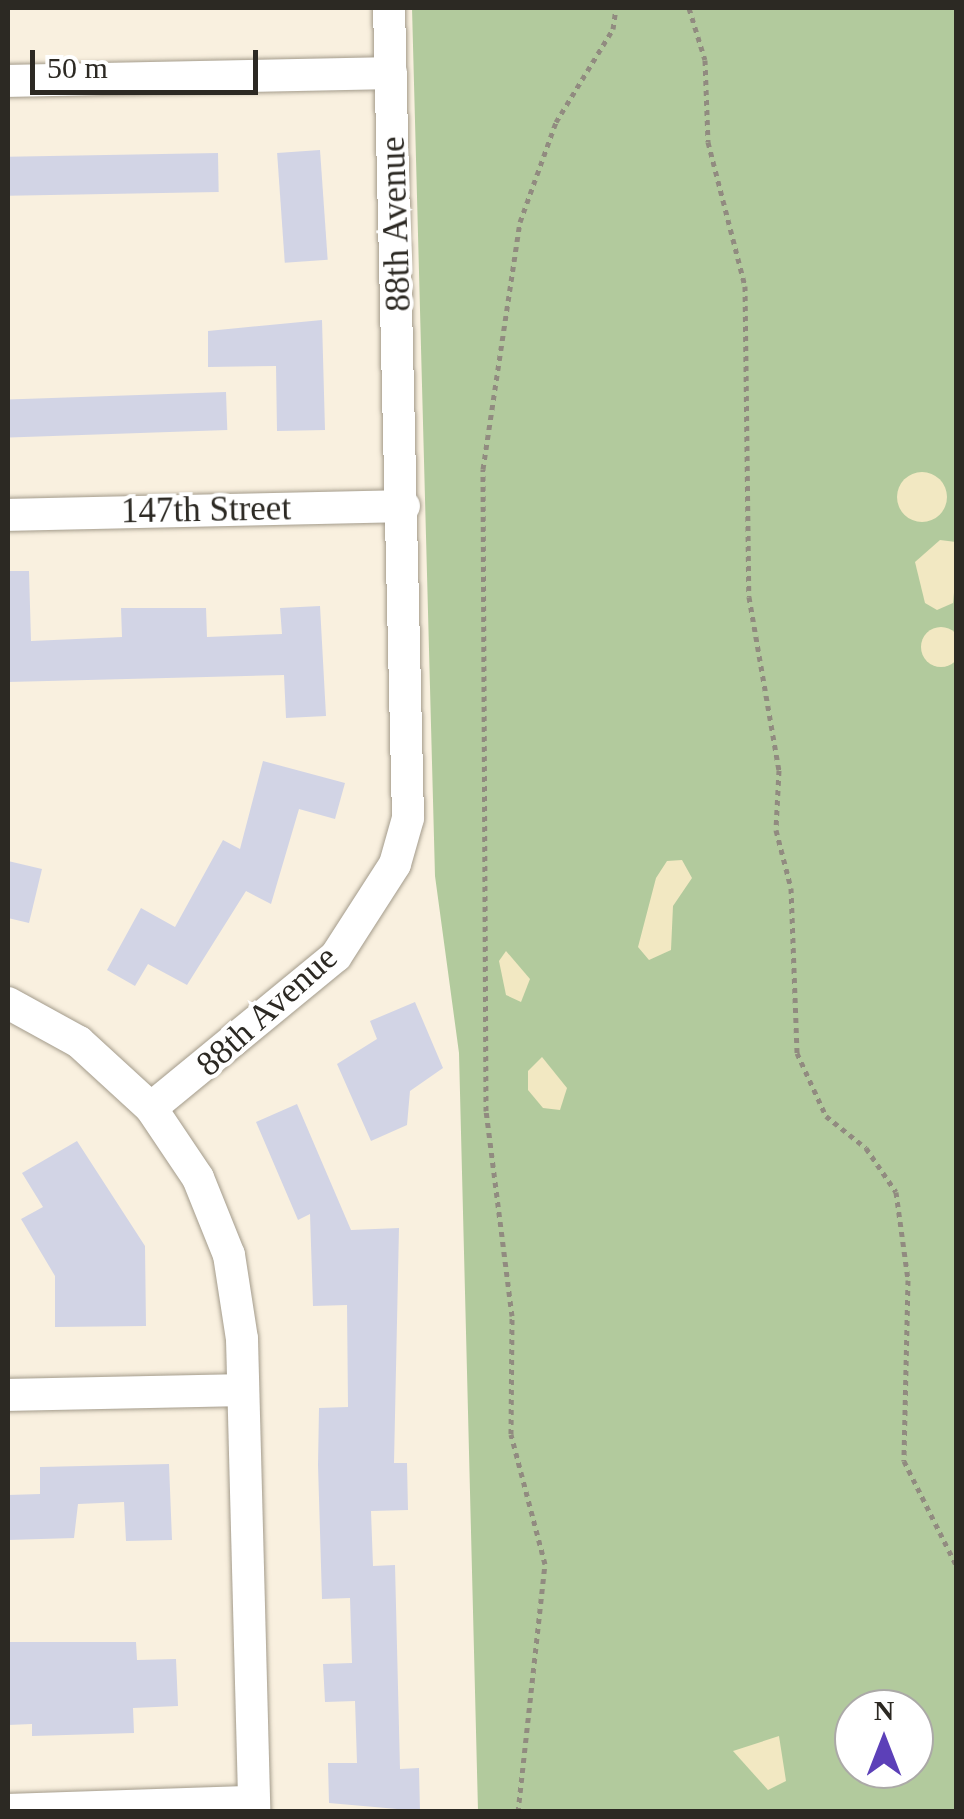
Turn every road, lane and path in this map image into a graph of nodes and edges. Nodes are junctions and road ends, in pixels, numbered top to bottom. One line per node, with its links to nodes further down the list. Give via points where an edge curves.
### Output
1 (389, 8): 4 (street, 88th Avenue)
2 (616, 8): 15 (path, via 613,29 556,122 520,222 482,468 486,1111 512,1316 512,1434 545,1564)
3 (689, 8): 12 (path, via 705,60 708,142 744,286 749,596 779,770 776,830 791,888 796,1052 826,1116 866,1148 896,1192 908,1280 904,1462)
4 (392, 73): 5 (street); 6 (street, 88th Avenue)
5 (8, 81)
6 (404, 506): 7 (street, 147th Street); 9 (street, 88th Avenue, via 411,781 395,864 336,956)
7 (8, 515)
8 (8, 1003): 9 (street, via 79,1042)
9 (152, 1108): 10 (street, via 198,1178 229,1255)
10 (243, 1390): 11 (street); 13 (street)
11 (8, 1395)
12 (956, 1565)
13 (253, 1806): 14 (street)
14 (8, 1810)
15 (518, 1812)

